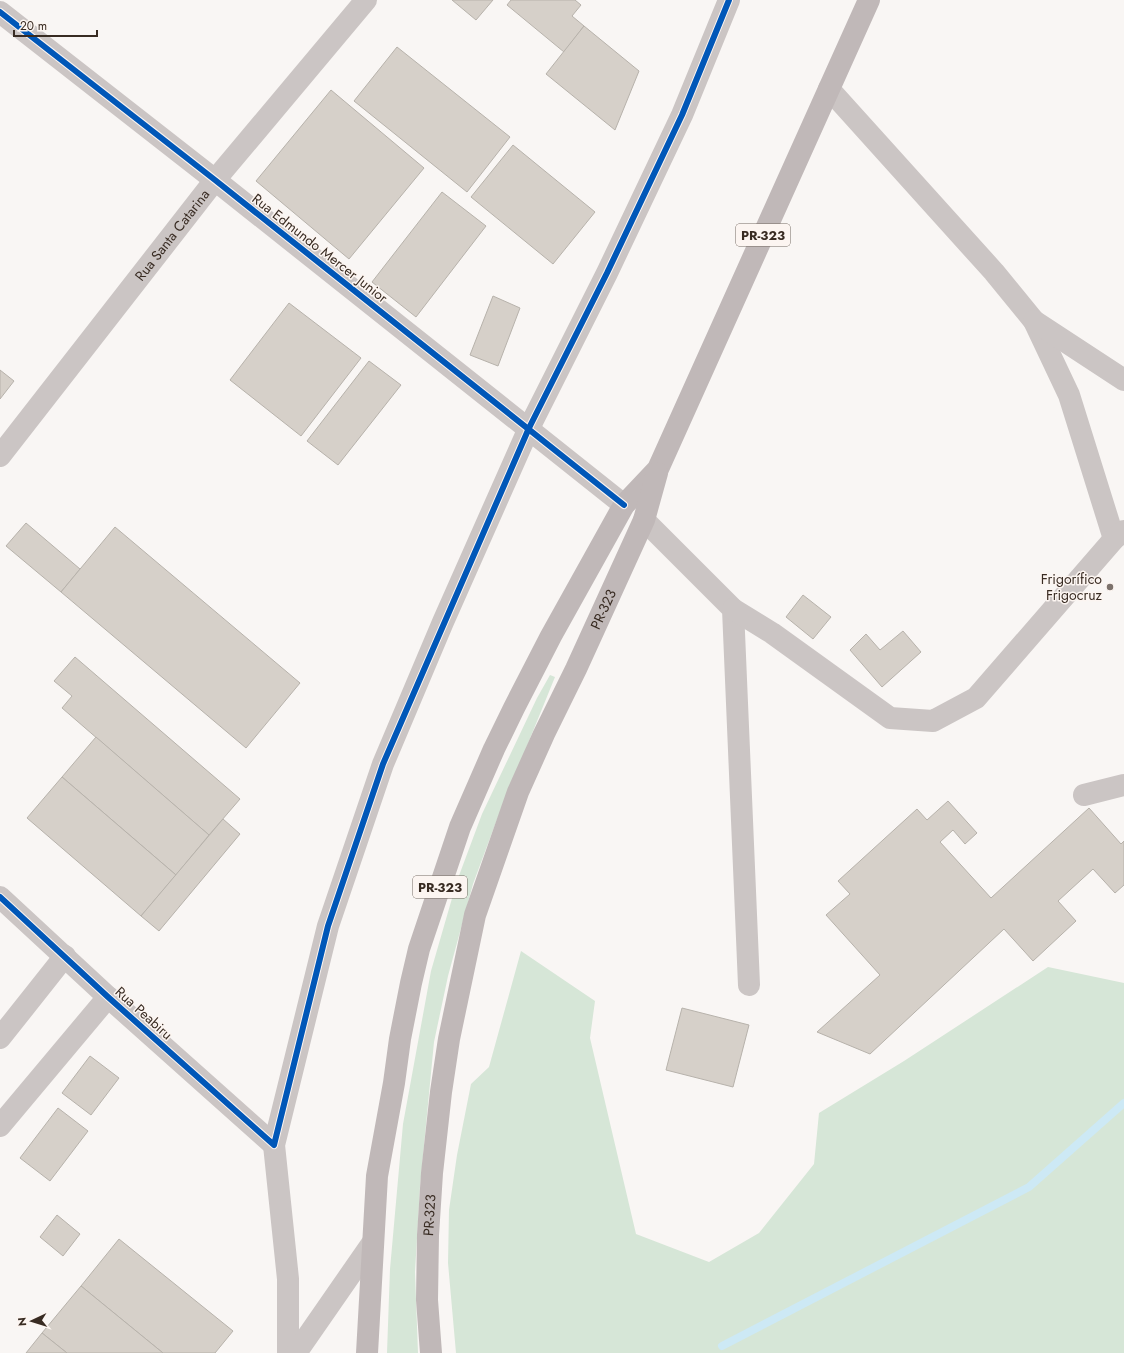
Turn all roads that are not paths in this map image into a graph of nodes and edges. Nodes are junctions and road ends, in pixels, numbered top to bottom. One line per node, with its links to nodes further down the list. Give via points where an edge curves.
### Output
1 (366, 0): 6 (street, Rua Santa Catarina)
2 (729, 0): 9 (street, via 682,115 607,273)
3 (869, 0): 5 (highway, PR-323)
4 (0, 12): 6 (street, Rua Edmundo Mercer Junior)
5 (829, 89): 7 (street, via 994,272); 11 (highway, PR-323)
6 (215, 180): 9 (street, Rua Edmundo Mercer Junior); 10 (street, Rua Santa Catarina)
7 (1034, 321): 8 (street); 14 (street, via 1069,395)
8 (1124, 380)
9 (529, 428): 12 (street, Rua Edmundo Mercer Junior); 24 (street, via 383,764 328,926)
10 (0, 456)
11 (658, 470): 12 (highway, PR-323); 13 (highway, PR-323)
12 (624, 505): 25 (highway, PR-323, via 514,708 460,828 419,949 411,983 377,1176)
13 (644, 520): 15 (street); 29 (highway, PR-323, via 518,792 475,915 448,1046 432,1173 427,1300)
14 (1119, 535): 15 (street, via 976,698 933,721 890,718 778,637)
15 (733, 609): 20 (street)
16 (1124, 785): 17 (street)
17 (1084, 795)
18 (0, 897): 19 (street, Rua Peabiru)
19 (65, 956): 21 (street, Rua Peabiru); 22 (street)
20 (749, 985)
21 (108, 997): 23 (street); 24 (street, Rua Peabiru)
22 (0, 1038)
23 (0, 1126)
24 (274, 1145): 26 (street, via 288,1279)
25 (373, 1242): 27 (street); 28 (highway, PR-323)
26 (288, 1353)
27 (296, 1353)
28 (367, 1353)
29 (430, 1353)

